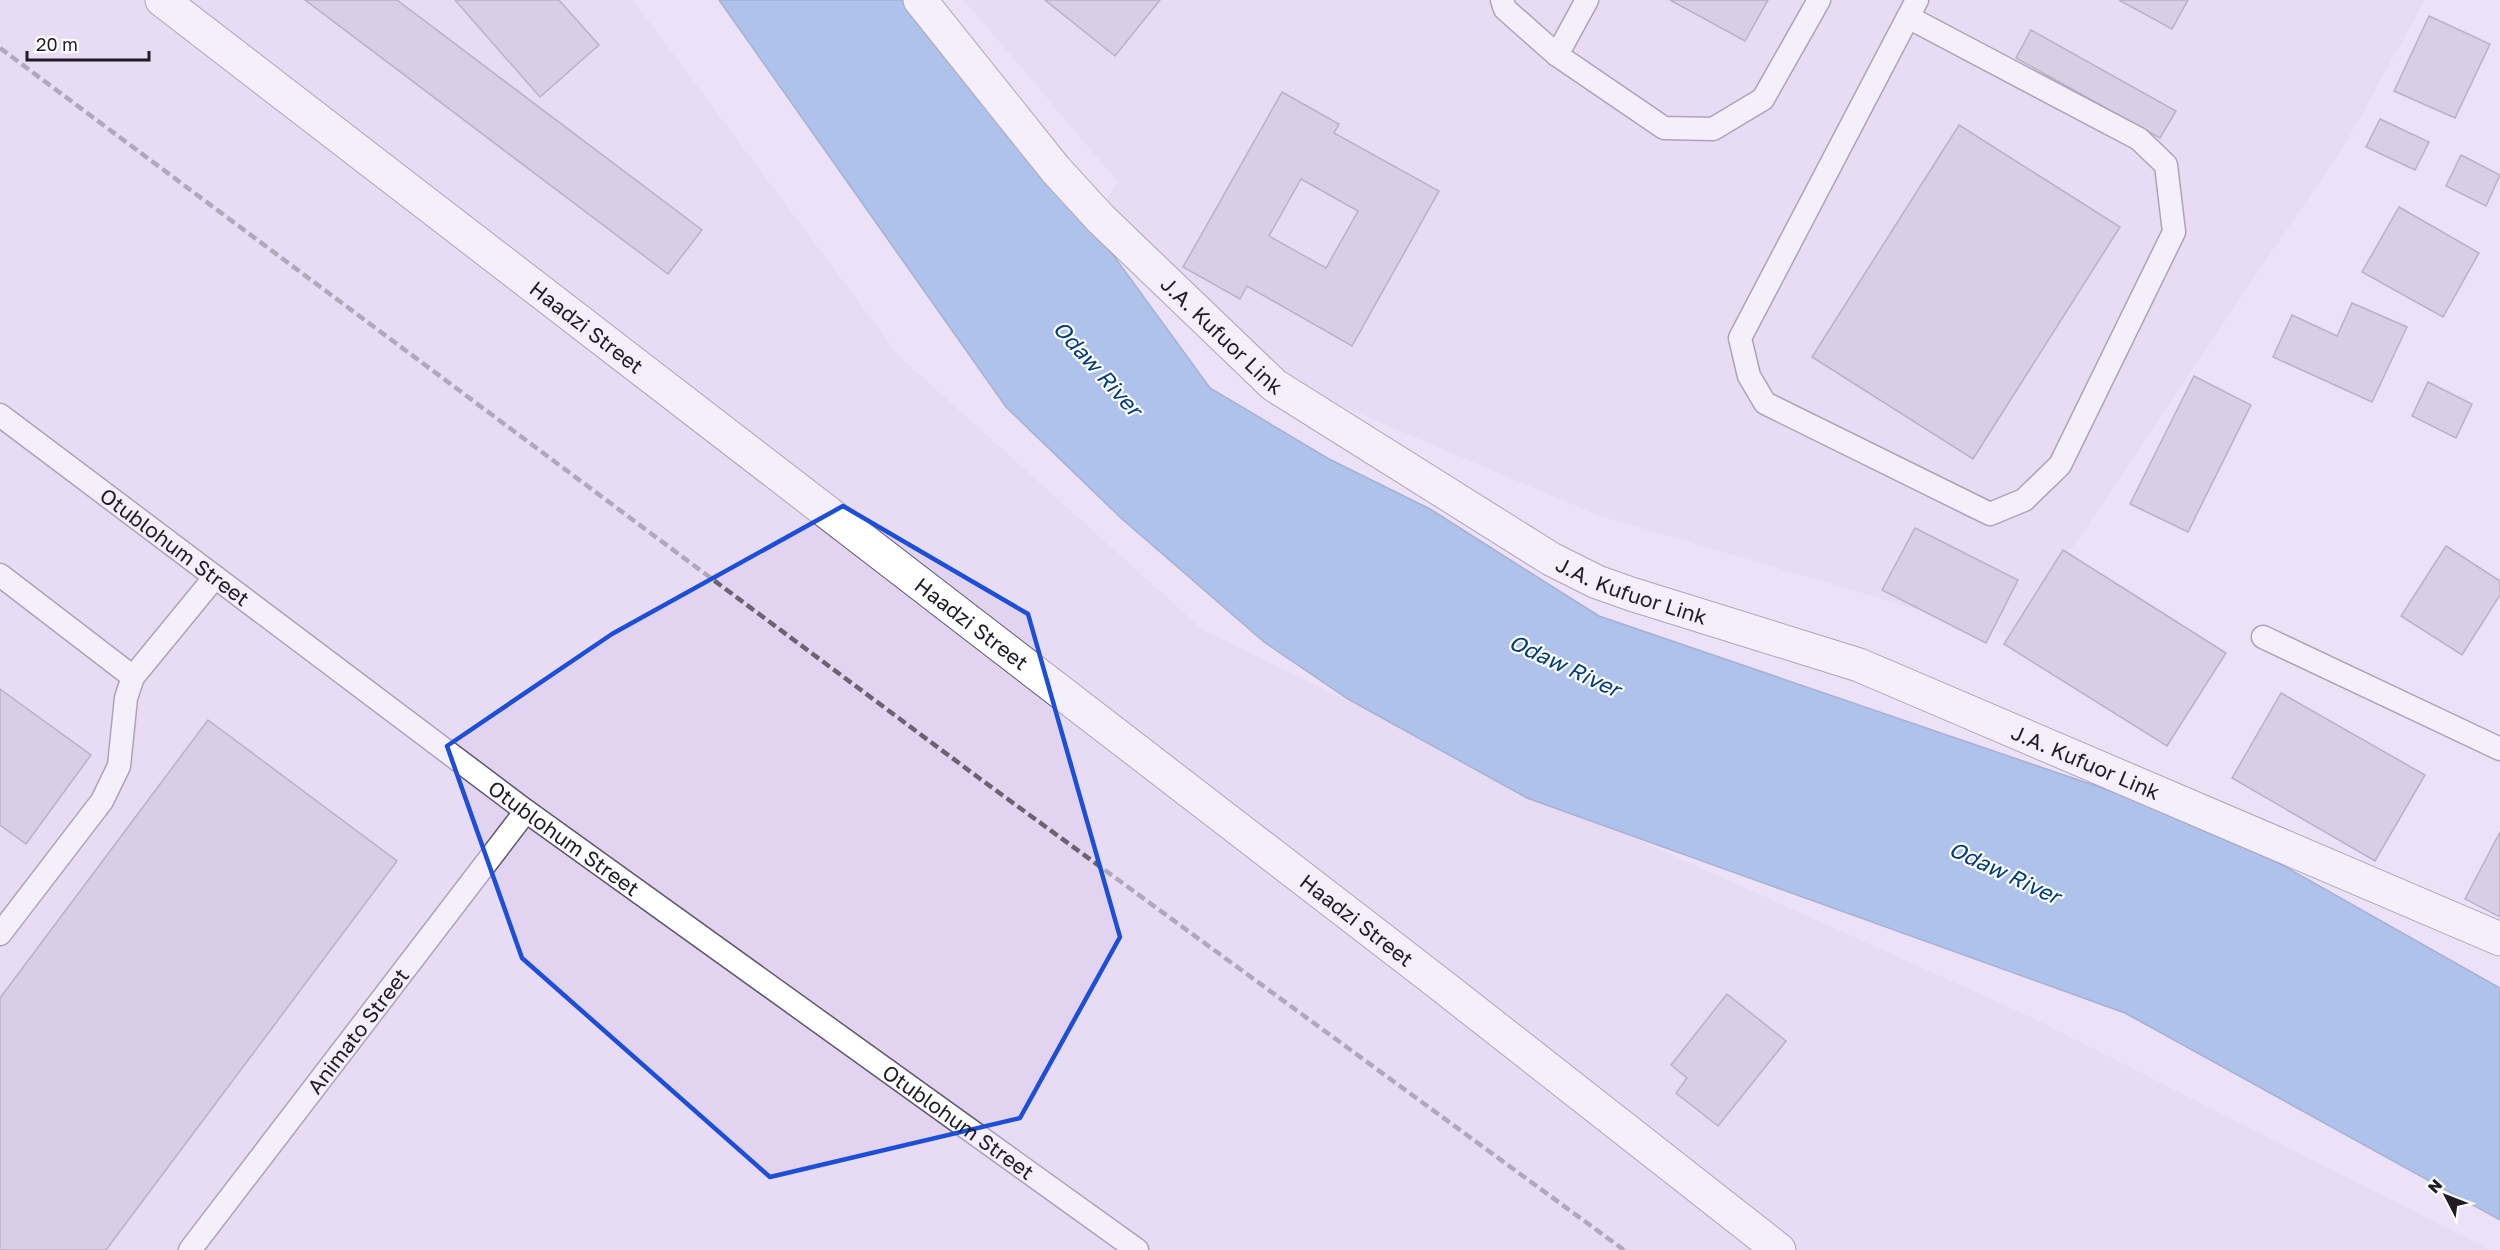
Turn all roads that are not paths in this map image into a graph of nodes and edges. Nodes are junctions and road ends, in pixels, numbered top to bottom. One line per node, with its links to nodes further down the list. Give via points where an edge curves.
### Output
1 (162, 0): 19 (street, Haadzi Street, via 1436,981)
2 (920, 0): 16 (street, J.A. Kufuor Link, via 1056,170 1101,219 1274,385 1551,559 1631,594 1859,665)
3 (1502, 0): 7 (lane, via 1505,9)
4 (1587, 0): 7 (lane)
5 (1819, 0): 7 (lane, via 1763,99 1713,129 1664,128)
6 (1912, 9): 6 (lane, via 2139,139 2166,165 2174,232 2060,465 2024,500 1990,514 1765,403 1749,376 1740,338)
7 (1557, 55)
8 (0, 415): 10 (lane, Otublohum Street)
9 (0, 575): 12 (lane)
10 (215, 577): 12 (lane); 14 (lane, Otublohum Street)
11 (2263, 637): 13 (lane)
12 (133, 677): 15 (lane, via 126,698 119,766 102,801)
13 (2500, 749)
14 (526, 811): 17 (lane, Animato Street); 18 (lane, Otublohum Street)
15 (0, 934)
16 (2500, 939)
17 (190, 1250)
18 (1137, 1250)
19 (1779, 1250)

